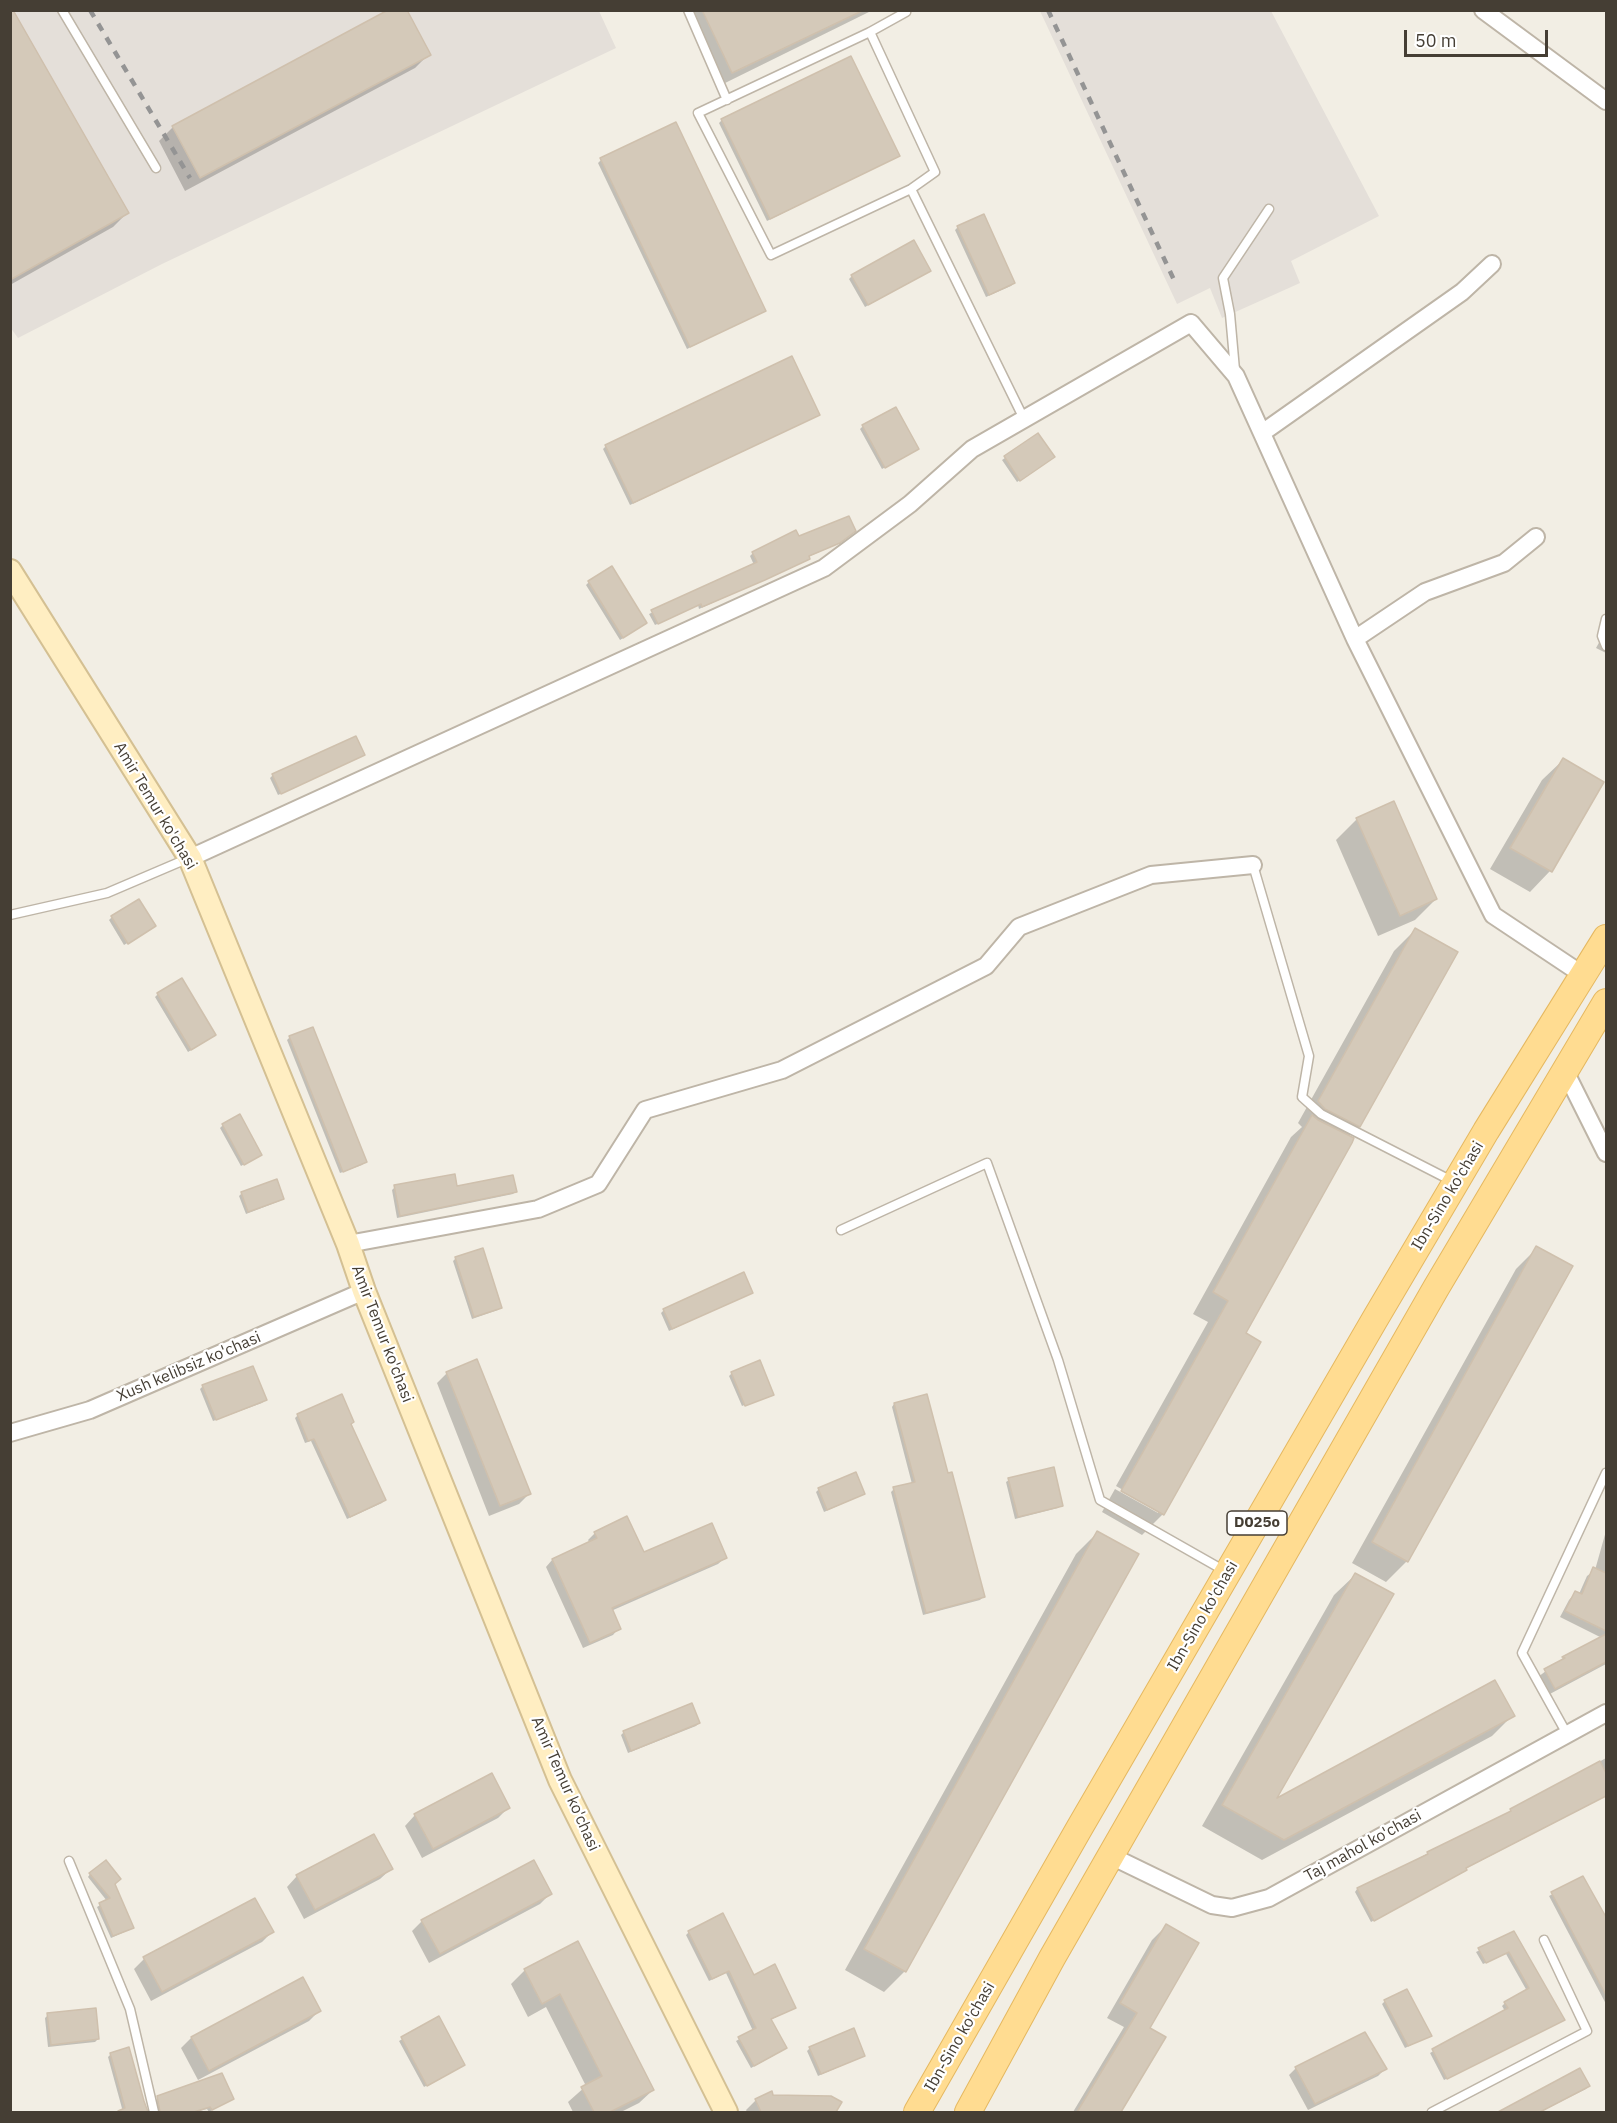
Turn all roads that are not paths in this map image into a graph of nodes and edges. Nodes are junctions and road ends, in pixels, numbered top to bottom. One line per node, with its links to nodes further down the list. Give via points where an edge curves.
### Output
1 (62, 10): 8 (lane)
2 (688, 10): 6 (lane)
3 (905, 10): 5 (lane)
4 (1484, 10): 7 (street)
5 (870, 32): 6 (lane); 9 (lane, via 935,172)
6 (727, 100): 9 (lane, via 698,113 771,255)
7 (1606, 101)
8 (156, 168)
9 (911, 189): 13 (lane)
10 (1269, 209): 12 (lane, via 1223,278)
11 (1492, 264): 14 (street, via 1462,292)
12 (1236, 376): 13 (street, via 1191,323); 14 (street)
13 (1024, 419): 20 (street, via 972,449 910,504 824,567)
14 (1262, 433): 18 (street)
15 (1536, 537): 18 (street, via 1504,563 1425,592)
16 (10, 571): 20 (main road, Amir Temur ko'chasi)
17 (1606, 619): 19 (lane, via 1602,636)
18 (1355, 639): 24 (street, via 1493,915)
19 (1606, 646)
20 (190, 858): 22 (lane, via 107,893); 30 (main road, Amir Temur ko'chasi)
21 (1253, 865): 28 (lane, via 1308,1056 1302,1097 1321,1114); 30 (street, via 1151,875 1019,927 986,966 782,1070 645,1110 598,1184 538,1209)
22 (10, 915)
23 (1606, 938): 24 (main road, Ibn-Sino ko'chasi / D025o)
24 (1582, 975): 28 (main road, Ibn-Sino ko'chasi / D025o)
25 (1606, 1002): 26 (main road, D025o)
26 (1565, 1071): 27 (street); 37 (main road, D025o, via 1436,1288)
27 (1606, 1153)
28 (1456, 1183): 34 (main road, Ibn-Sino ko'chasi / D025o)
29 (841, 1230): 34 (lane, via 987,1163 1058,1360 1100,1500)
30 (348, 1244): 31 (main road, Amir Temur ko'chasi)
31 (364, 1291): 32 (street, Xush kelibsiz ko'chasi, via 90,1410); 41 (main road, Amir Temur ko'chasi, via 560,1780)
32 (10, 1433)
33 (1606, 1473): 36 (lane, via 1522,1653)
34 (1228, 1573): 42 (main road, Ibn-Sino ko'chasi / D025o)
35 (1606, 1713): 36 (street, Taj mahol ko'chasi)
36 (1567, 1734): 37 (street, Taj mahol ko'chasi, via 1269,1898 1232,1908 1212,1905)
37 (1111, 1856): 43 (main road, D025o)
38 (69, 1861): 40 (lane, via 130,2009)
39 (1544, 1940): 44 (lane, via 1587,2031)
40 (154, 2112)
41 (726, 2112)
42 (917, 2112)
43 (968, 2112)
44 (1432, 2112)

